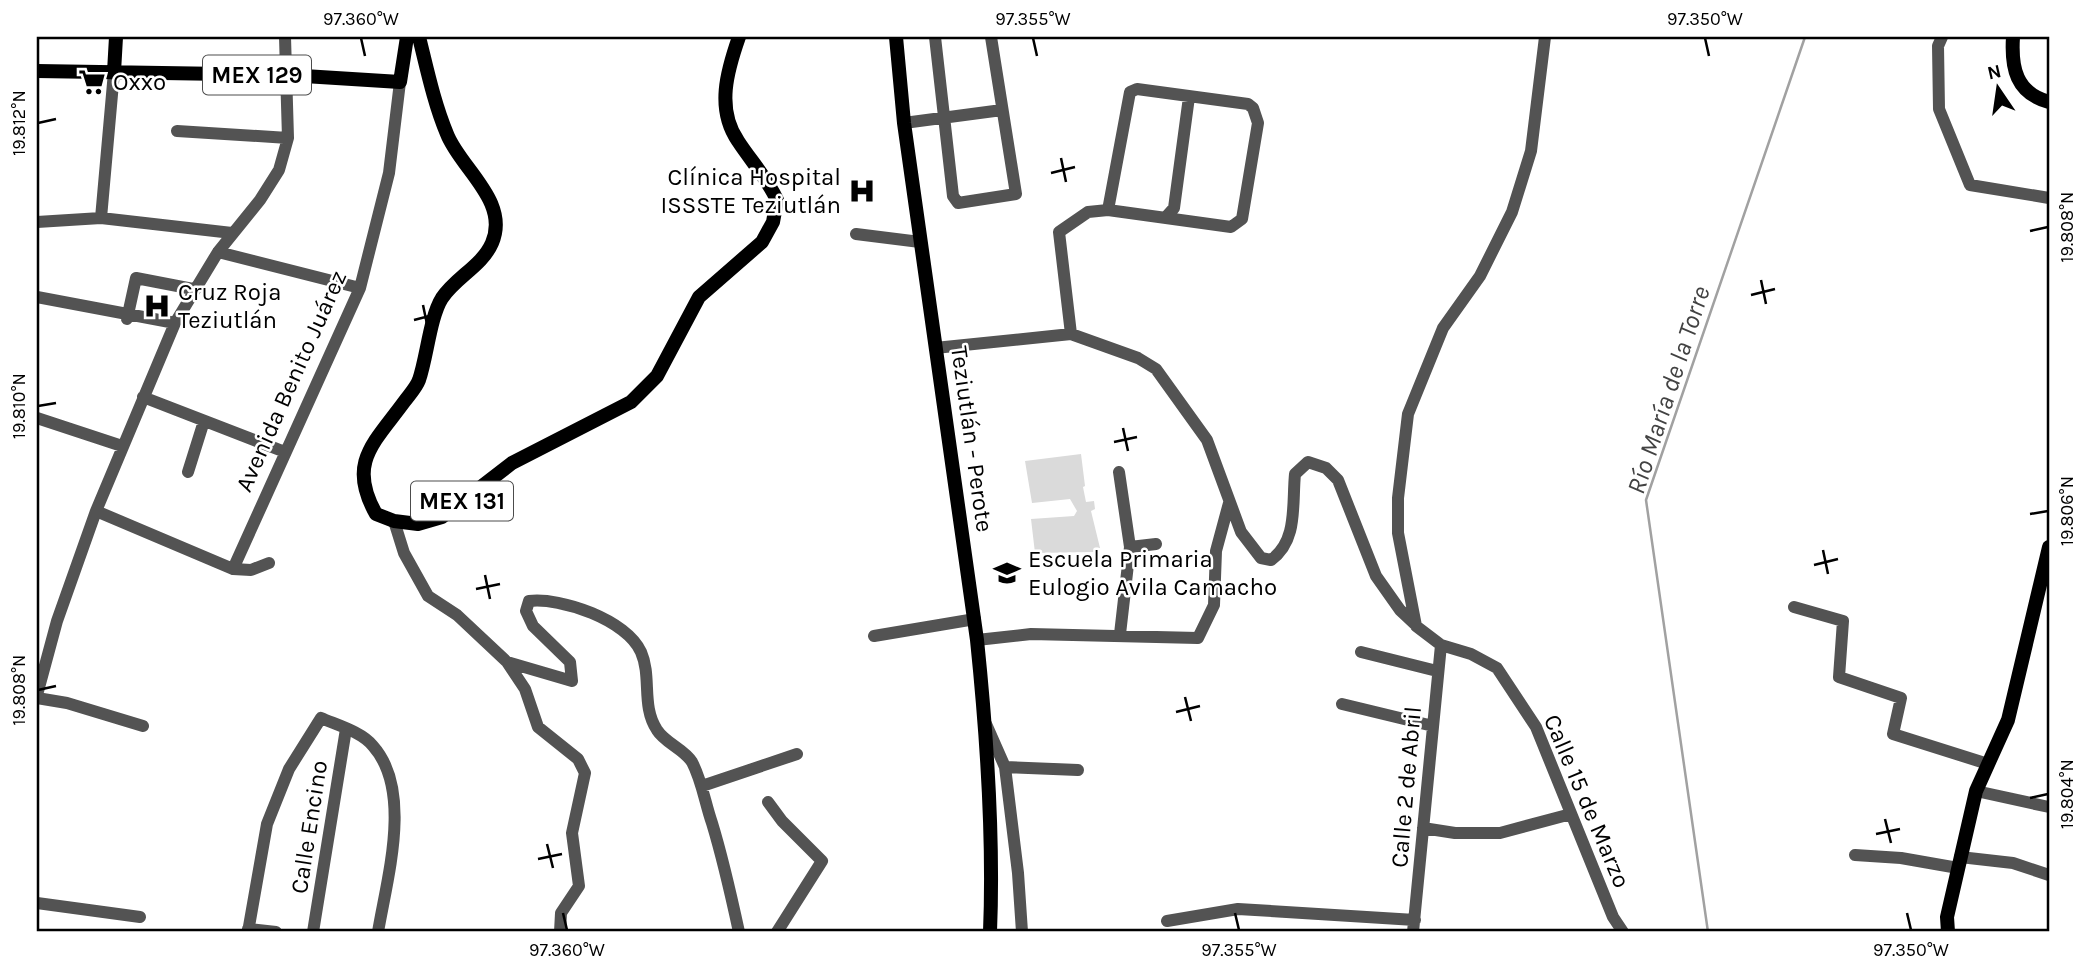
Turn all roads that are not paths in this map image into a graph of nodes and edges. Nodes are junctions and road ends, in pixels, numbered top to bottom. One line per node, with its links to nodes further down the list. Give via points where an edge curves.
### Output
1 (116, 37): 13 (main road)
2 (285, 37): 14 (street)
3 (407, 37): 15 (main road, Avenida Benito Juárez)
4 (419, 37): 48 (main road, MEX 131, via 448,138 486,192 495,226 492,243 478,264 440,301 418,383 370,448 363,468 361,483 371,506 376,514)
5 (739, 37): 48 (main road, MEX 131, via 724,95 727,120 777,200 774,222 762,242 699,297 657,376 631,402 512,463 442,517 418,524)
6 (896, 37): 20 (main road, Teziutlán - Perote)
7 (935, 37): 19 (street)
8 (991, 37): 18 (street)
9 (1545, 37): 57 (street, via 1531,151 1512,212 1479,276 1443,328 1408,414 1398,533)
10 (1942, 37): 23 (street, via 1938,46 1939,109 1970,185)
11 (2012, 37): 17 (main road, via 2017,81 2034,98)
12 (37, 71): 13 (main road, MEX 129)
13 (114, 72): 14 (main road, MEX 129); 26 (street)
14 (288, 75): 15 (main road, MEX 129); 22 (street)
15 (400, 82): 32 (street, Avenida Benito Juárez, via 389,173)
16 (1189, 97): 24 (street, via 1137,89 1130,92); 25 (street, via 1174,208); 25 (street, via 1253,108 1258,123 1241,219 1231,227)
17 (2049, 102)
18 (1002, 110): 19 (street); 19 (street, via 1016,194 958,203 953,196)
19 (944, 120): 20 (street)
20 (904, 123): 30 (main road, Teziutlán - Perote)
21 (177, 131): 22 (street)
22 (288, 138): 28 (street, via 279,170)
23 (2049, 198)
24 (1108, 210): 25 (street); 37 (street, via 1088,212 1059,232)
25 (1166, 217)
26 (101, 218): 27 (street); 28 (street)
27 (37, 222)
28 (232, 233): 31 (street)
29 (856, 234): 30 (street)
30 (920, 242): 38 (main road, Teziutlán - Perote)
31 (218, 251): 32 (street); 33 (street)
32 (360, 288): 43 (street, Avenida Benito Juárez)
33 (193, 290): 35 (street, via 137,279); 36 (street)
34 (37, 299): 35 (street)
35 (129, 317): 36 (street)
36 (174, 325): 39 (street)
37 (1071, 334): 38 (street); 46 (street, via 1156,369 1207,440)
38 (935, 348): 56 (main road, Teziutlán - Perote)
39 (143, 397): 41 (street); 42 (street)
40 (37, 418): 42 (street)
41 (204, 421): 43 (street); 44 (street)
42 (122, 446): 47 (street)
43 (285, 452): 53 (street, Avenida Benito Juárez)
44 (188, 472)
45 (1119, 472): 50 (street)
46 (1229, 503): 57 (street, Calle 15 de Marzo, via 1241,532 1261,558 1270,561 1290,540 1295,474 1308,462 1326,468 1338,481 1376,576); 58 (street, via 1216,551 1214,605 1198,638)
47 (96, 511): 53 (street); 65 (street, via 57,621)
48 (394, 522): 63 (street, via 404,554 428,596 457,615)
49 (1156, 544): 50 (street)
50 (1130, 547): 58 (street)
51 (2049, 547): 54 (main road)
52 (269, 564): 53 (street)
53 (233, 569)
54 (2045, 572): 72 (main road, via 2008,720)
55 (1794, 607): 72 (street, via 1843,621 1839,677 1901,698 1893,734)
56 (975, 619): 59 (street); 60 (main road, Teziutlán - Perote)
57 (1416, 626): 61 (street, Calle 15 de Marzo)
58 (1120, 634): 60 (street, via 1031,634)
59 (874, 636)
60 (977, 640): 67 (main road, Teziutlán - Perote)
61 (1441, 645): 64 (street, Calle 2 de Abril); 79 (street, Calle 15 de Marzo, via 1497,668 1536,727)
62 (1361, 652): 64 (street)
63 (507, 662): 75 (street, via 572,681 570,662 533,626 526,611 529,601 568,603 621,628 640,651 648,711 658,732 691,761); 92 (street, via 525,689 538,727 578,759 585,773 572,833 579,886 561,913)
64 (1437, 671): 69 (street, Calle 2 de Abril)
65 (37, 697): 68 (street)
66 (1342, 704): 69 (street)
67 (986, 723): 73 (street); 95 (main road, Teziutlán - Perote)
68 (143, 726)
69 (1433, 726): 80 (street, Calle 2 de Abril)
70 (346, 729): 88 (street, via 321,718 289,769 267,824); 90 (street, Calle Encino); 91 (street, via 372,744 389,771 396,819)
71 (797, 754): 75 (street)
72 (1988, 764): 76 (main road)
73 (1005, 767): 74 (street); 96 (street)
74 (1078, 770)
75 (702, 786): 93 (street)
76 (1976, 792): 78 (street); 82 (main road)
77 (768, 802): 94 (street, via 822,861)
78 (2049, 807)
79 (1571, 814): 80 (street, via 1500,833); 97 (street, Calle 15 de Marzo)
80 (1423, 828): 87 (street, Calle 2 de Abril)
81 (1855, 855): 82 (street)
82 (1959, 862): 83 (street, via 2013,863); 98 (main road)
83 (2049, 875)
84 (37, 903): 85 (street)
85 (139, 917)
86 (1167, 921): 87 (street, via 1238,909)
87 (1414, 926)
88 (248, 931): 89 (street)
89 (276, 932)
90 (313, 932)
91 (379, 932)
92 (560, 932)
93 (739, 932)
94 (778, 932)
95 (990, 932)
96 (1022, 932)
97 (1623, 932)
98 (1948, 932)

